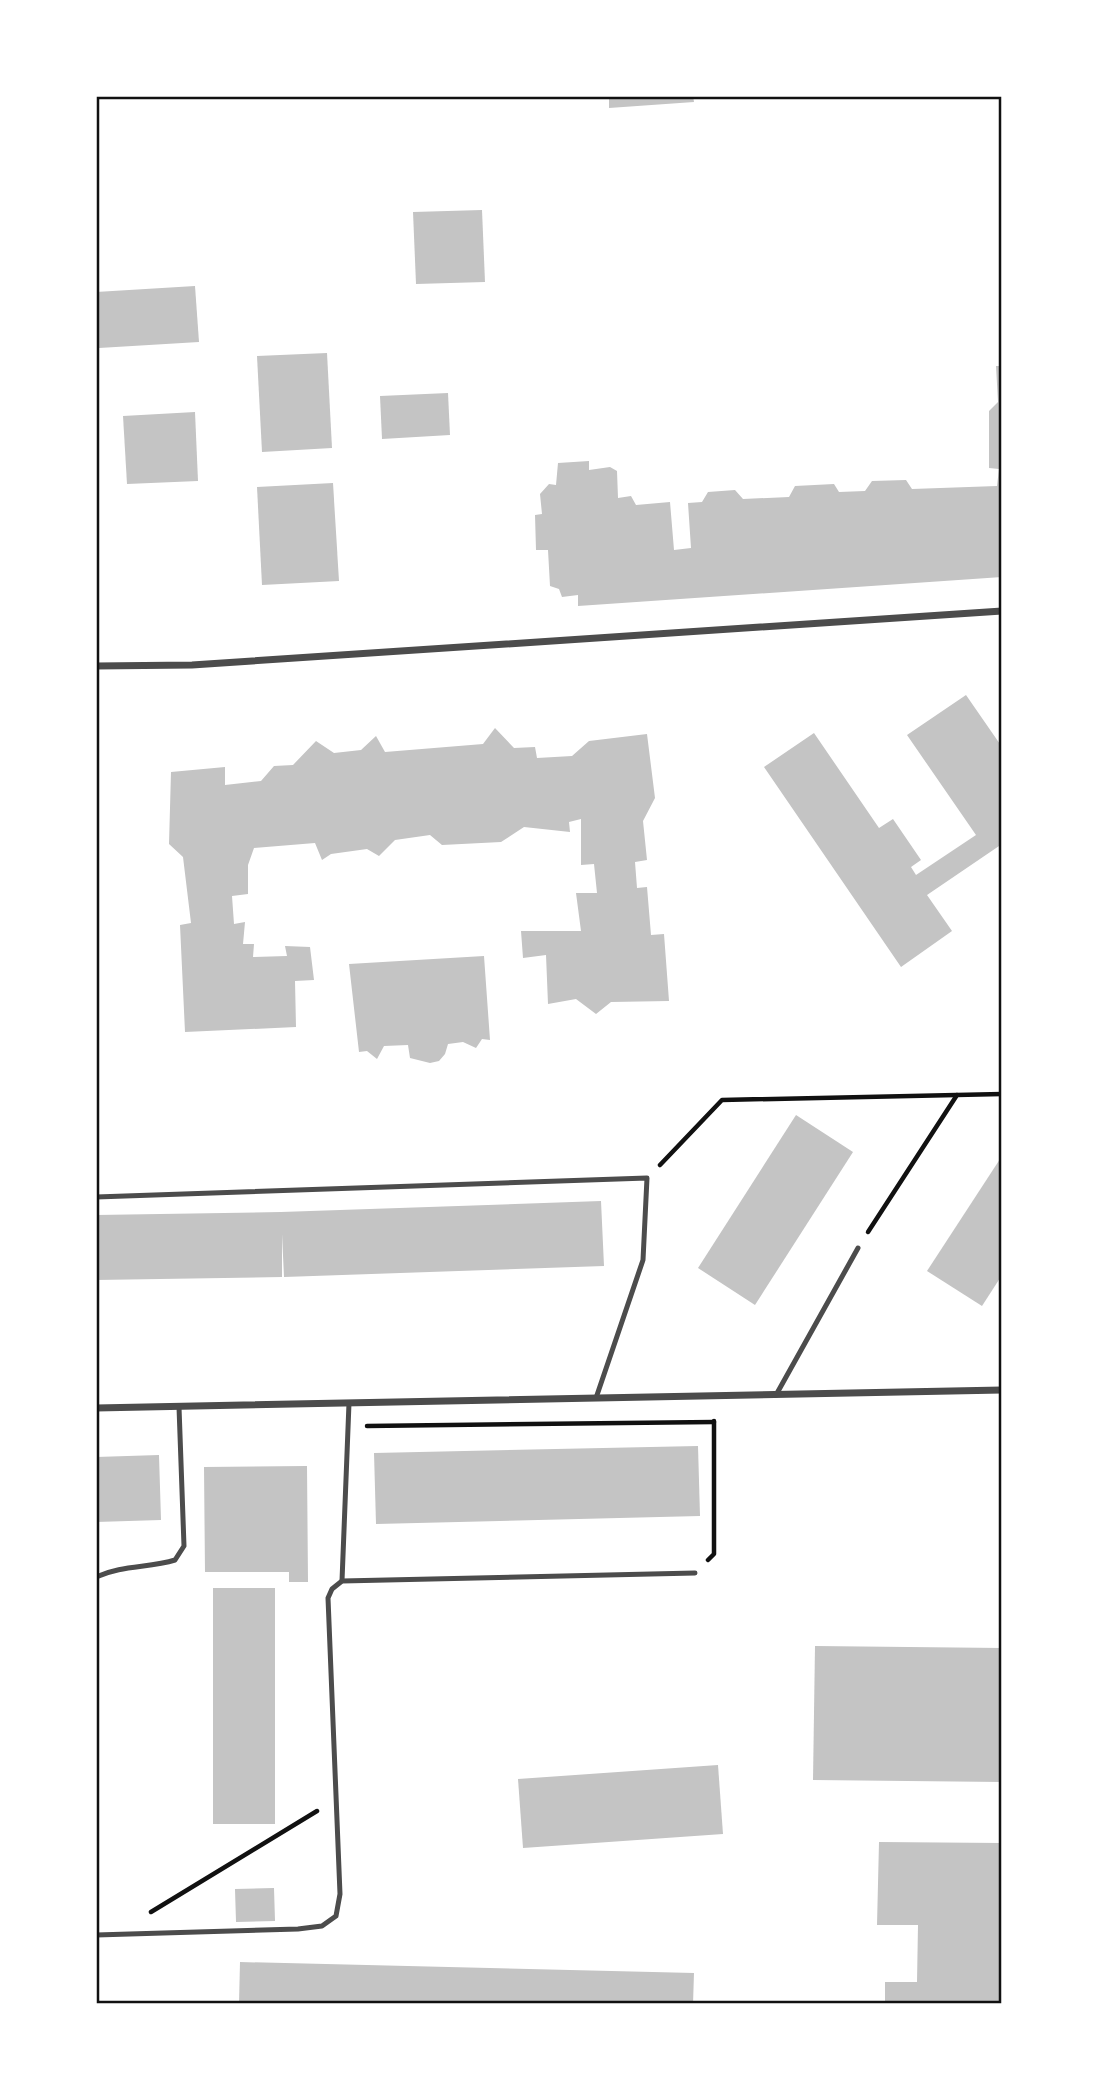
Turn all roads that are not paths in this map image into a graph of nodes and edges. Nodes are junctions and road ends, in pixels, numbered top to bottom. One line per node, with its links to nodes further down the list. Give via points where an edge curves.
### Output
1 (1002, 611): 2 (street, via 192,665)
2 (96, 666)
3 (96, 1197): 7 (lane, via 647,1178 643,1260)
4 (858, 1248): 6 (lane)
5 (1002, 1390): 6 (street)
6 (776, 1395): 7 (street)
7 (596, 1398): 8 (street)
8 (349, 1403): 9 (street); 13 (lane)
9 (179, 1407): 10 (street); 12 (lane, via 184,1546 175,1560 111,1570)
10 (96, 1408)
11 (695, 1573): 13 (lane)
12 (96, 1577)
13 (342, 1581): 14 (lane, via 328,1598 340,1894 336,1916 322,1926)
14 (96, 1935)

